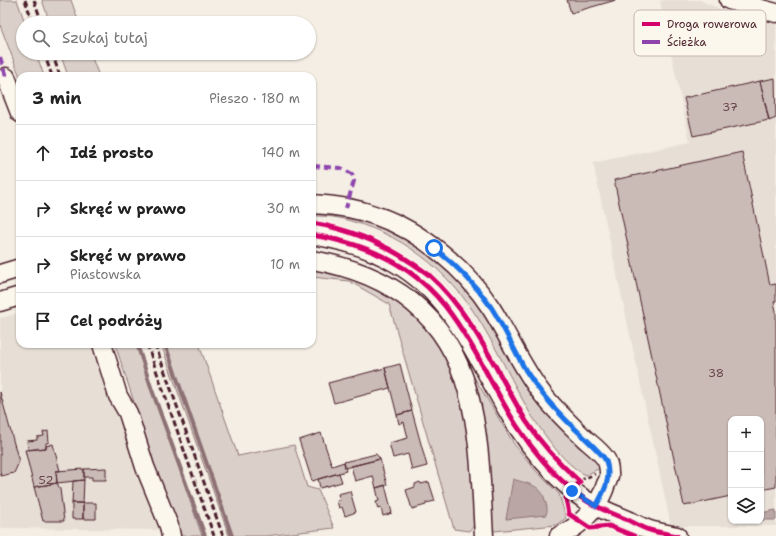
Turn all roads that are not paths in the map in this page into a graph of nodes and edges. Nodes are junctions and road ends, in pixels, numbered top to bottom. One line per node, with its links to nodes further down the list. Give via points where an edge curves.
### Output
1 (729, 0): 2 (street)
2 (765, 10)
3 (766, 10): 4 (street)
4 (776, 13)
5 (6, 77): 6 (street)
6 (16, 103)
7 (316, 204): 15 (street, via 333,205 378,216 434,248 465,275 490,307 543,395 606,459 610,475)
8 (316, 236): 15 (street, via 355,244 385,257 428,287 461,330 528,442 572,491)
9 (316, 261): 17 (street, via 362,273 387,284 413,302 436,325 456,356 477,432)
10 (16, 269): 11 (street)
11 (0, 274)
12 (16, 297): 13 (street)
13 (0, 302)
14 (103, 348): 16 (street, via 118,396 128,414)
15 (596, 506): 18 (street, via 581,523); 19 (street, via 651,531)
16 (171, 536)
17 (484, 536)
18 (559, 536)
19 (677, 536)

